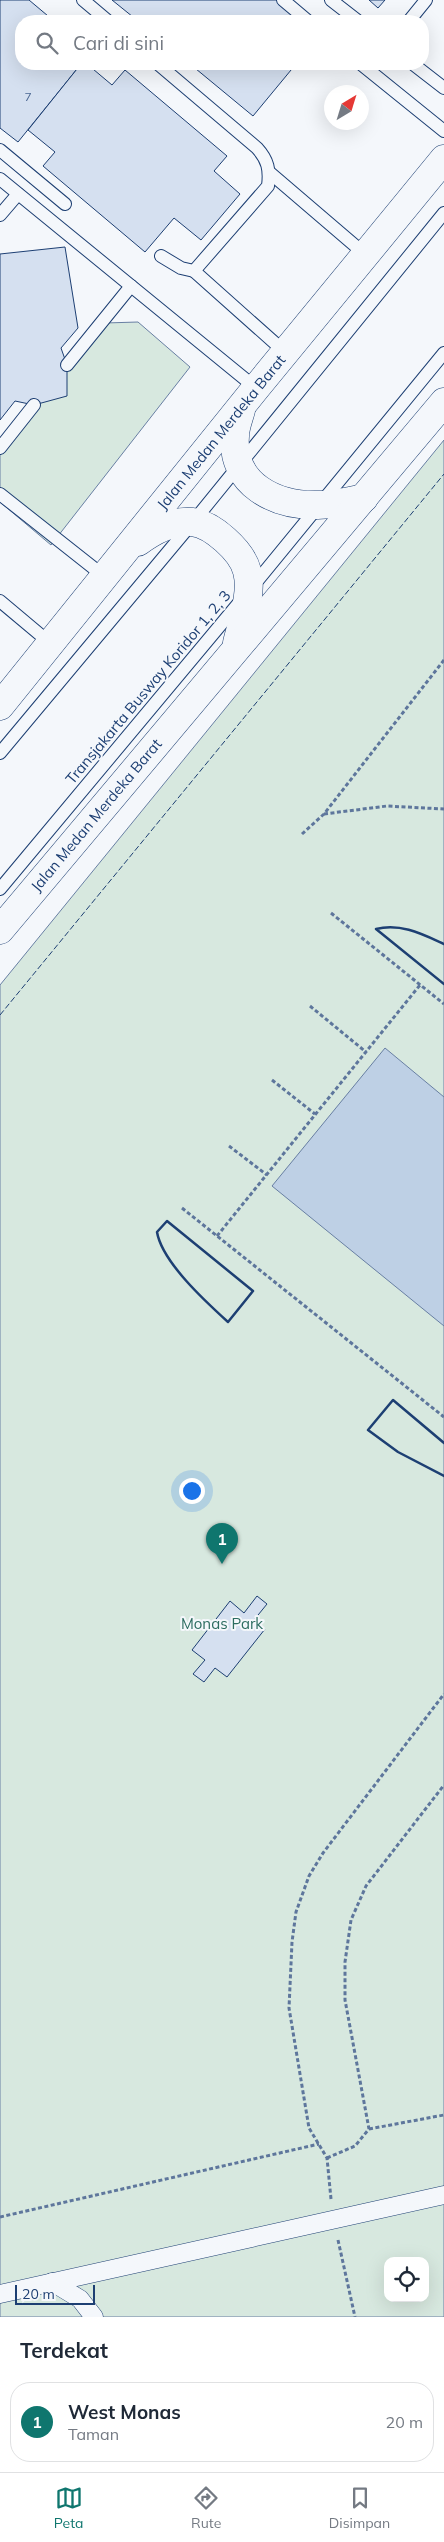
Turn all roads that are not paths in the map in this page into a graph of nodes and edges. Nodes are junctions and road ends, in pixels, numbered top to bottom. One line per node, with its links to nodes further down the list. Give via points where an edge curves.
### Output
1 (83, 0): 5 (lane)
2 (282, 0): 6 (lane)
3 (331, 0): 7 (lane)
4 (426, 0): 8 (lane)
5 (101, 15)
6 (301, 15)
7 (350, 15)
8 (414, 15)
9 (165, 70): 16 (lane, via 257,148 267,162)
10 (368, 70): 13 (lane)
11 (421, 70): 12 (lane)
12 (444, 88)
13 (444, 131)
14 (0, 150): 19 (lane)
15 (444, 160): 22 (main road, Jalan Medan Merdeka Barat)
16 (269, 172): 22 (lane); 24 (lane, via 268,186)
17 (0, 179): 18 (lane)
18 (18, 194): 21 (lane); 25 (lane)
19 (64, 204)
20 (444, 213): 33 (lane)
21 (0, 216)
22 (366, 255): 27 (main road, Jalan Medan Merdeka Barat)
23 (161, 256): 24 (lane, via 180,268)
24 (194, 271): 27 (lane)
25 (131, 286): 28 (lane); 29 (lane)
26 (444, 353): 36 (lane, Transjakarta Busway Koridor 1, 2, 3)
27 (286, 354): 29 (main road, Jalan Medan Merdeka Barat)
28 (67, 365)
29 (249, 397): 33 (main road, via 235,435); 38 (main road, Jalan Medan Merdeka Barat)
30 (444, 402): 35 (main road, Jalan Medan Merdeka Barat)
31 (34, 405): 32 (lane)
32 (0, 448)
33 (238, 464): 36 (main road, via 255,487 270,497 288,503); 37 (lane)
34 (0, 494): 39 (lane)
35 (364, 498): 36 (main road); 43 (main road, Jalan Medan Merdeka Barat)
36 (319, 505): 40 (lane, Transjakarta Busway Koridor 1, 2, 3)
37 (192, 522): 38 (main road, via 155,530); 40 (main road, via 221,536 240,554 248,572); 45 (lane)
38 (125, 552): 39 (main road, Jalan Medan Merdeka Barat)
39 (105, 577): 42 (main road, Jalan Medan Merdeka Barat)
40 (248, 592): 43 (main road); 46 (lane, Transjakarta Busway Koridor 1, 2, 3)
41 (0, 601): 42 (lane)
42 (50, 643): 44 (main road, Jalan Medan Merdeka Barat)
43 (237, 647): 47 (main road, Jalan Medan Merdeka Barat)
44 (0, 706)
45 (0, 753)
46 (0, 889)
47 (0, 930)
48 (444, 2195): 49 (street)
49 (52, 2282): 50 (street); 51 (street, via 80,2299)
50 (0, 2294)
51 (94, 2317)

